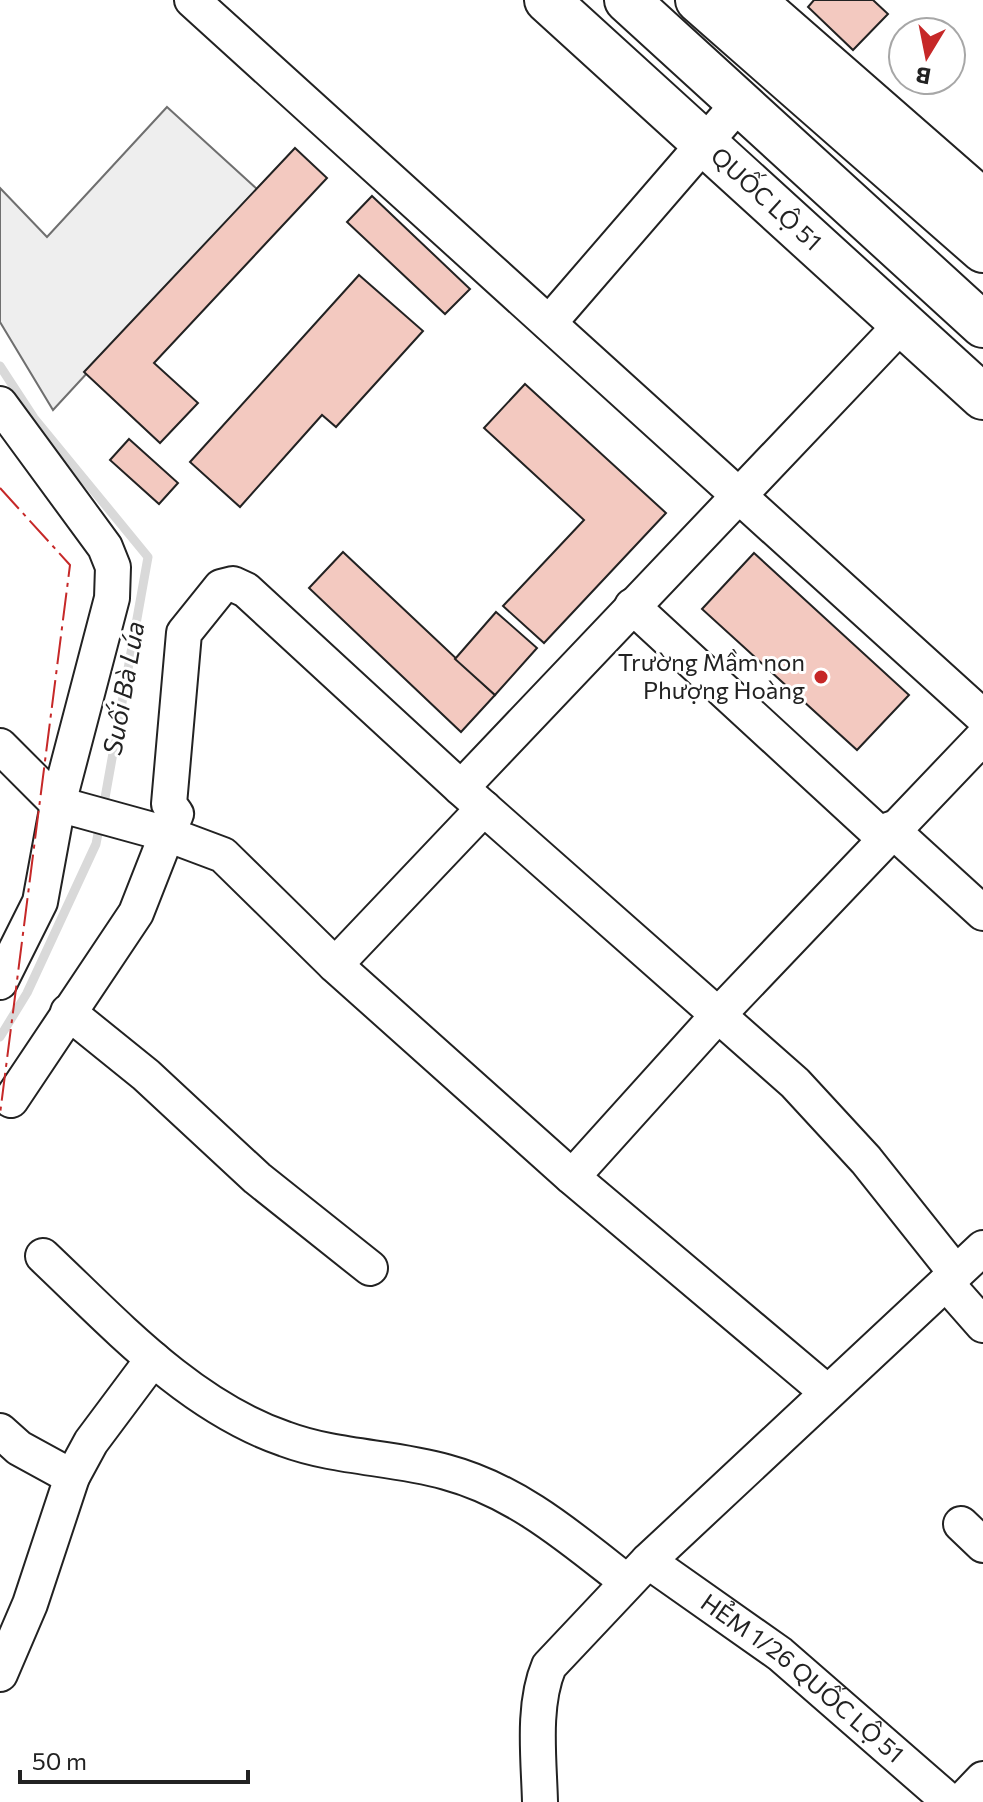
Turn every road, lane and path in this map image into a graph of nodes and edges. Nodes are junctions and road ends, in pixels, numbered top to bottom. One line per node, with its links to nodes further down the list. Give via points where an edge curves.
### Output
1 (192, 0): 10 (street)
2 (547, 0): 7 (main road, QUỐC LỘ 51)
3 (627, 0): 6 (main road)
4 (698, 0): 9 (main road)
5 (752, 0): 8 (main road)
6 (740, 102): 7 (street); 12 (main road)
7 (704, 144): 10 (street); 11 (main road, QUỐC LỘ 51)
8 (983, 202)
9 (983, 250)
10 (549, 323): 15 (street)
11 (902, 324): 13 (main road, QUỐC LỘ 51); 15 (street)
12 (983, 325)
13 (983, 397)
14 (0, 404): 21 (street, via 105,547 113,567 112,598)
15 (737, 495): 16 (street); 17 (street)
16 (632, 606): 20 (street); 23 (street)
17 (983, 717)
18 (983, 737): 23 (street)
19 (0, 746): 21 (street)
20 (473, 798): 22 (street, via 246,590 233,584 221,587 184,633 169,804 176,814); 25 (street); 28 (street)
21 (58, 804): 22 (street); 26 (street, via 40,902)
22 (167, 834): 25 (street, via 223,855); 27 (street, via 136,913)
23 (888, 834): 24 (street); 28 (street)
24 (983, 913)
25 (335, 965): 30 (street)
26 (0, 982)
27 (68, 1012): 29 (street); 33 (street, via 146,1075 257,1178)
28 (719, 1014): 30 (street); 34 (street, via 838,1129)
29 (11, 1100)
30 (572, 1177): 37 (street)
31 (983, 1248): 34 (street)
32 (43, 1256): 36 (street, HẺM 1/26 QUỐC LỘ 51)
33 (370, 1268)
34 (951, 1278): 35 (street); 37 (street)
35 (983, 1325)
36 (153, 1359): 39 (street, via 91,1442); 40 (street, HẺM 1/26 QUỐC LỘ 51, via 198,1392 286,1440 444,1471 507,1495)
37 (827, 1392): 40 (street)
38 (0, 1431): 39 (street, via 19,1448)
39 (72, 1477): 41 (street, via 30,1604)
40 (638, 1572): 43 (street, via 549,1666 544,1678); 44 (street, HẺM 1/26 QUỐC LỘ 51, via 780,1654)
41 (0, 1674)
42 (983, 1779): 45 (street)
43 (540, 1802)
44 (950, 1802)
45 (961, 1802)

